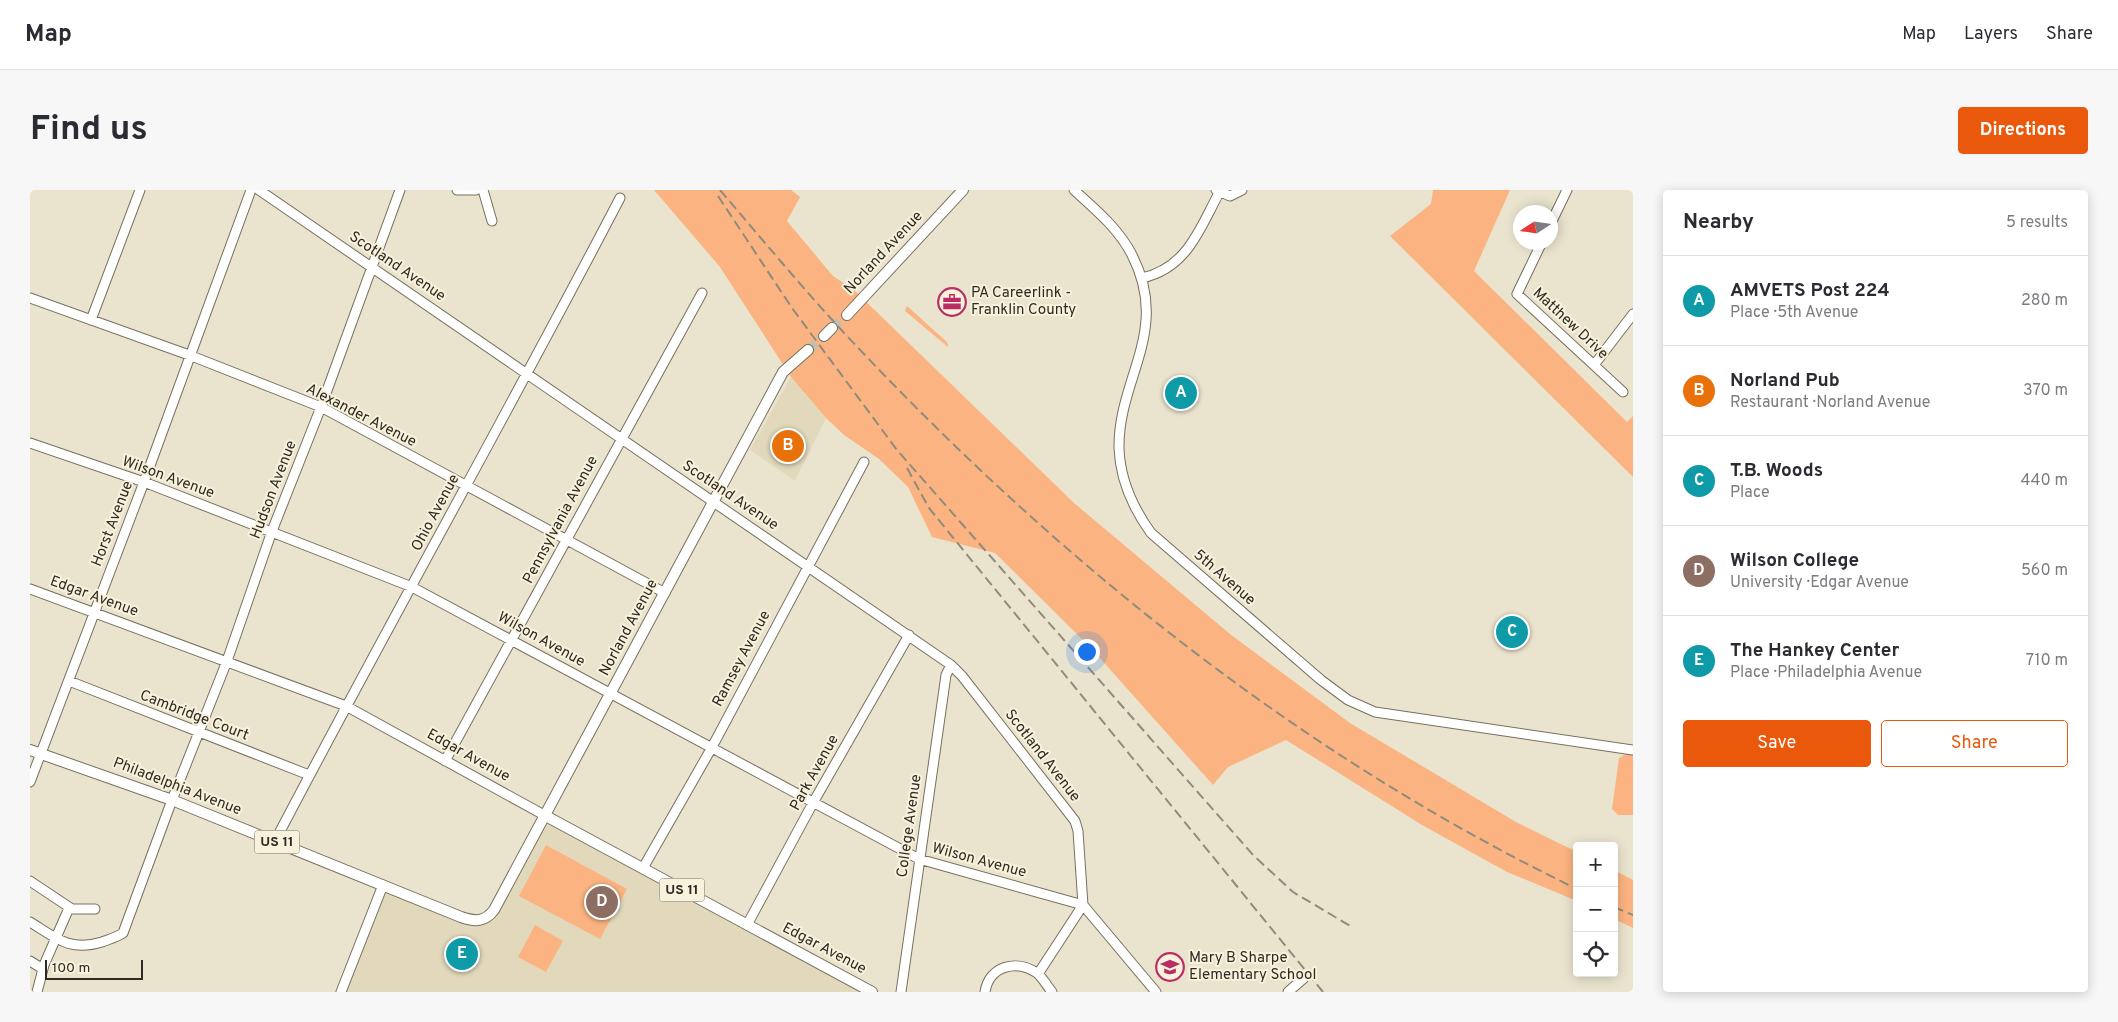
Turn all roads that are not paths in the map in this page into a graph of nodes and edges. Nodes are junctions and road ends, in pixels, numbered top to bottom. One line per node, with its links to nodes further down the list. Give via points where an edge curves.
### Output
1 (140, 190): 23 (street)
2 (251, 190): 27 (street, Horst Avenue)
3 (259, 190): 17 (street, Scotland Avenue)
4 (400, 190): 17 (street, Hudson Avenue)
5 (457, 190): 6 (street)
6 (476, 190)
7 (483, 190): 15 (street)
8 (963, 190): 22 (main road, Norland Avenue)
9 (1074, 190): 18 (street, 5th Avenue, via 1119,234)
10 (1242, 190): 12 (street, via 1230,196)
11 (1567, 190): 14 (street)
12 (1218, 191): 18 (street, via 1194,241 1180,259 1159,274)
13 (620, 198): 29 (street, Ohio Avenue)
14 (1558, 209)
15 (492, 221)
16 (1538, 250): 28 (street, Matthew Drive, via 1518,294)
17 (371, 266): 29 (street, Scotland Avenue); 31 (street, Hudson Avenue)
18 (1142, 278): 55 (street, 5th Avenue, via 1146,329 1122,424 1119,450 1122,474 1133,504 1159,540 1321,680 1348,700 1375,712)
19 (702, 293): 32 (street, Pennsylvania Avenue)
20 (30, 298): 23 (street, Alexander Avenue)
21 (1633, 314): 28 (street)
22 (847, 315)
23 (91, 320): 27 (street, Alexander Avenue)
24 (832, 328): 25 (main road)
25 (824, 336)
26 (808, 350): 37 (main road, Norland Avenue, via 783,372)
27 (189, 355): 31 (street, Alexander Avenue); 35 (street, Horst Avenue)
28 (1594, 365): 30 (street, Matthew Drive)
29 (528, 374): 32 (street, Scotland Avenue); 36 (street, Ohio Avenue)
30 (1623, 392)
31 (321, 407): 36 (street, Alexander Avenue); 38 (street, Hudson Avenue)
32 (621, 437): 37 (street, Scotland Avenue); 39 (street, Pennsylvania Avenue)
33 (30, 443): 35 (street, Wilson Avenue)
34 (864, 462): 40 (street, Ramsey Avenue)
35 (144, 482): 38 (street, Wilson Avenue); 44 (street, Horst Avenue)
36 (466, 486): 39 (street, Alexander Avenue); 41 (street, Ohio Avenue)
37 (713, 501): 40 (street, Scotland Avenue); 43 (main road, Norland Avenue)
38 (272, 531): 41 (street, Wilson Avenue); 47 (street, Hudson Avenue)
39 (565, 539): 43 (street, Alexander Avenue); 46 (street, Pennsylvania Avenue)
40 (807, 565): 45 (street, Scotland Avenue); 53 (street, Ramsey Avenue)
41 (412, 587): 46 (street, Wilson Avenue); 51 (street, Ohio Avenue)
42 (30, 590): 44 (street, Edgar Avenue)
43 (664, 593): 50 (main road, Norland Avenue)
44 (95, 613): 47 (street, Edgar Avenue); 49 (street, Horst Avenue)
45 (909, 635): 48 (street, Scotland Avenue); 61 (street, Park Avenue)
46 (511, 639): 50 (street, Wilson Avenue); 57 (street, Pennsylvania Avenue)
47 (228, 662): 51 (street, Edgar Avenue); 52 (street, Hudson Avenue)
48 (951, 665): 64 (street, College Avenue, via 946,675); 68 (street, Scotland Avenue, via 1075,821)
49 (69, 681): 52 (street, Cambridge Court); 56 (street, Horst Avenue)
50 (610, 694): 53 (street, Wilson Avenue); 62 (main road, Norland Avenue)
51 (346, 706): 57 (street, Edgar Avenue); 58 (street, Ohio Avenue)
52 (199, 732): 58 (street, Cambridge Court); 60 (street, Hudson Avenue)
53 (711, 749): 61 (street, Wilson Avenue); 65 (street, Ramsey Avenue)
54 (30, 750): 56 (main road, Philadelphia Avenue / US 11)
55 (1633, 750)
56 (41, 754): 59 (street, Horst Avenue); 60 (main road, Philadelphia Avenue / US 11)
57 (445, 761): 62 (street, Edgar Avenue)
58 (309, 775): 63 (street, Ohio Avenue)
59 (30, 782)
60 (172, 800): 63 (main road, Philadelphia Avenue / US 11); 74 (street, Hudson Avenue, via 123,932 86,947 71,946)
61 (814, 801): 64 (street, Wilson Avenue); 73 (street, Park Avenue)
62 (544, 815): 65 (main road, Edgar Avenue / US 11); 71 (main road, Norland Avenue / US 11, via 494,910)
63 (275, 841): 67 (main road, Philadelphia Avenue / US 11)
64 (919, 858): 68 (street, Wilson Avenue); 82 (street, College Avenue)
65 (643, 868): 73 (main road, Edgar Avenue / US 11)
66 (30, 881): 69 (street)
67 (382, 885): 71 (main road, Philadelphia Avenue / US 11, via 461,917); 80 (street)
68 (1082, 905): 77 (street); 85 (street)
69 (69, 908): 70 (street); 74 (street)
70 (95, 909)
71 (479, 921)
72 (30, 922): 74 (street, Hudson Avenue)
73 (747, 925): 81 (main road, Edgar Avenue / US 11)
74 (56, 938): 76 (street)
75 (30, 961): 76 (street)
76 (43, 969): 79 (street)
77 (1038, 974): 83 (street, via 1025,966 1011,965 998,969 991,975); 84 (street)
78 (1304, 978): 86 (street)
79 (36, 992)
80 (341, 992)
81 (872, 992)
82 (901, 992)
83 (985, 992)
84 (1052, 992)
85 (1156, 992)
86 (1288, 992)

